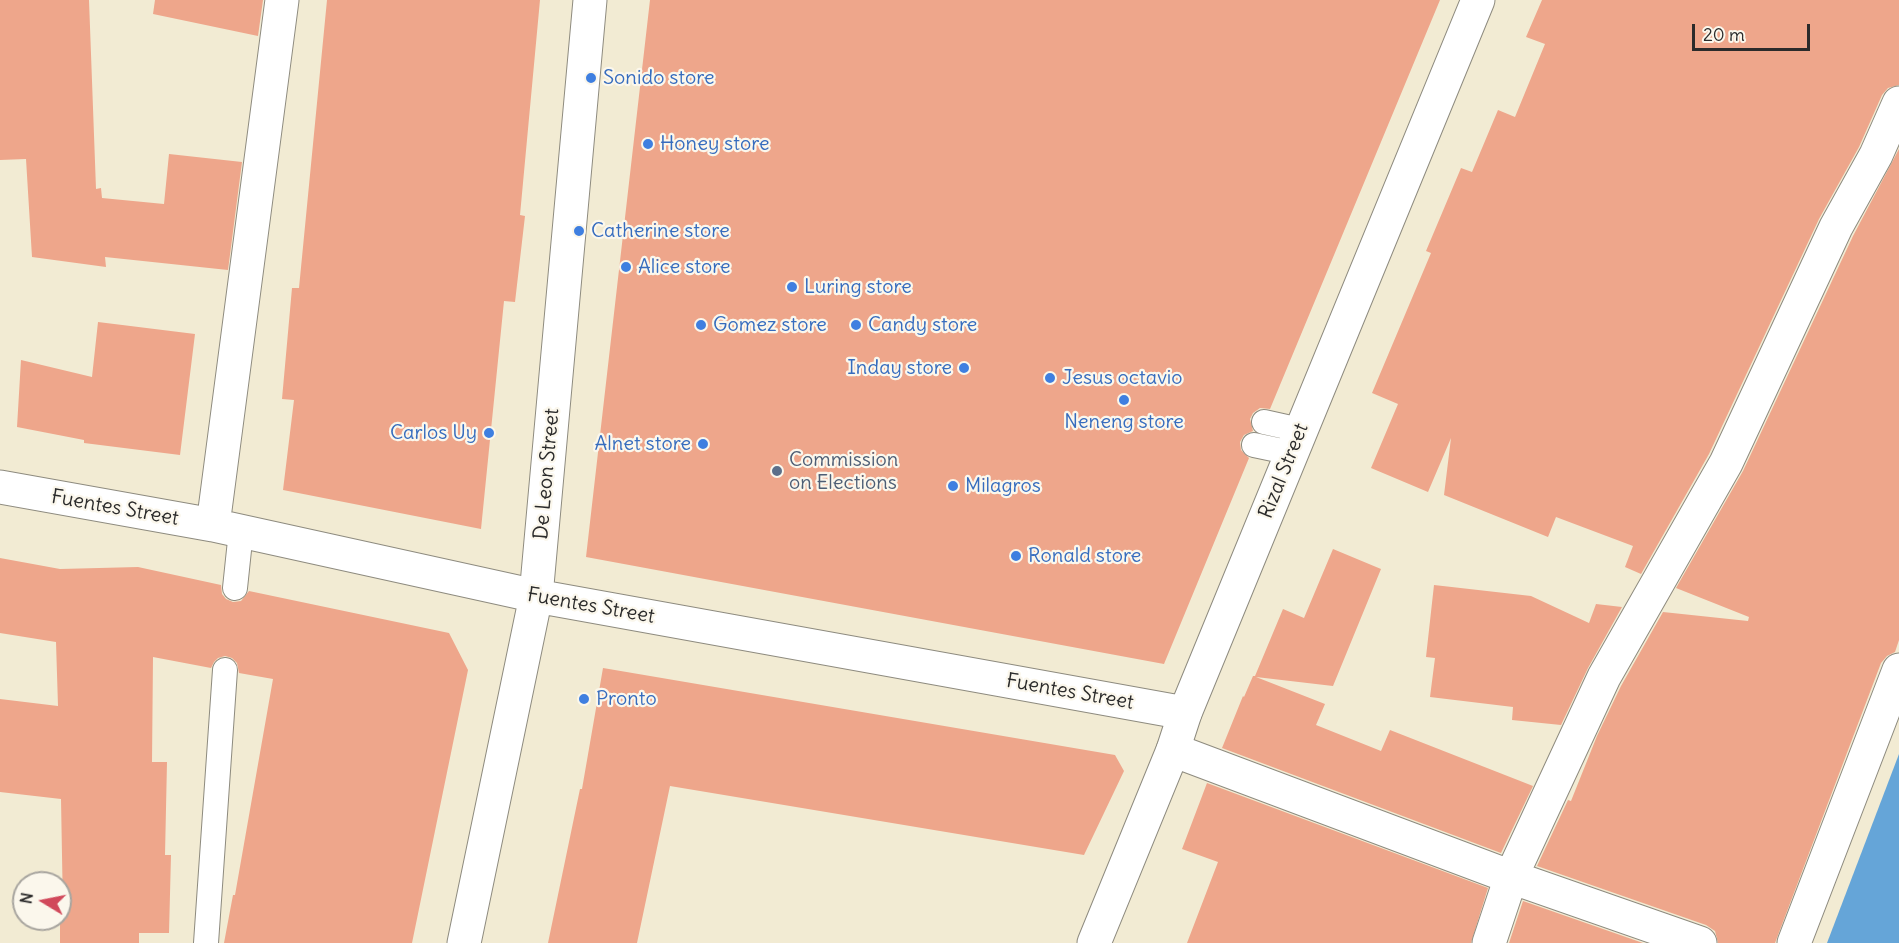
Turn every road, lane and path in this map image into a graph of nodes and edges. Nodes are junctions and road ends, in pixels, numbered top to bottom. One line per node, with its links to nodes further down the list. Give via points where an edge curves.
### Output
1 (282, 0): 9 (street)
2 (590, 0): 11 (street, De Leon Street)
3 (1478, 0): 6 (street, Rizal Street)
4 (1899, 103): 16 (street, via 1876,155 1836,227 1726,463 1604,677)
5 (1264, 422): 6 (lane)
6 (1296, 441): 7 (lane); 14 (street, Rizal Street)
7 (1254, 445)
8 (0, 487): 9 (street, Fuentes Street)
9 (227, 528): 10 (lane); 11 (street, Fuentes Street)
10 (235, 588)
11 (536, 596): 14 (street, Fuentes Street); 18 (street, De Leon Street)
12 (225, 670): 17 (lane)
13 (1899, 670): 22 (street)
14 (1185, 713): 15 (street, Rizal Street)
15 (1173, 750): 16 (street); 19 (street, Rizal Street)
16 (1511, 877): 20 (street); 21 (street)
17 (206, 943)
18 (464, 943)
19 (1094, 943)
20 (1489, 943)
21 (1700, 943)
22 (1794, 943)

